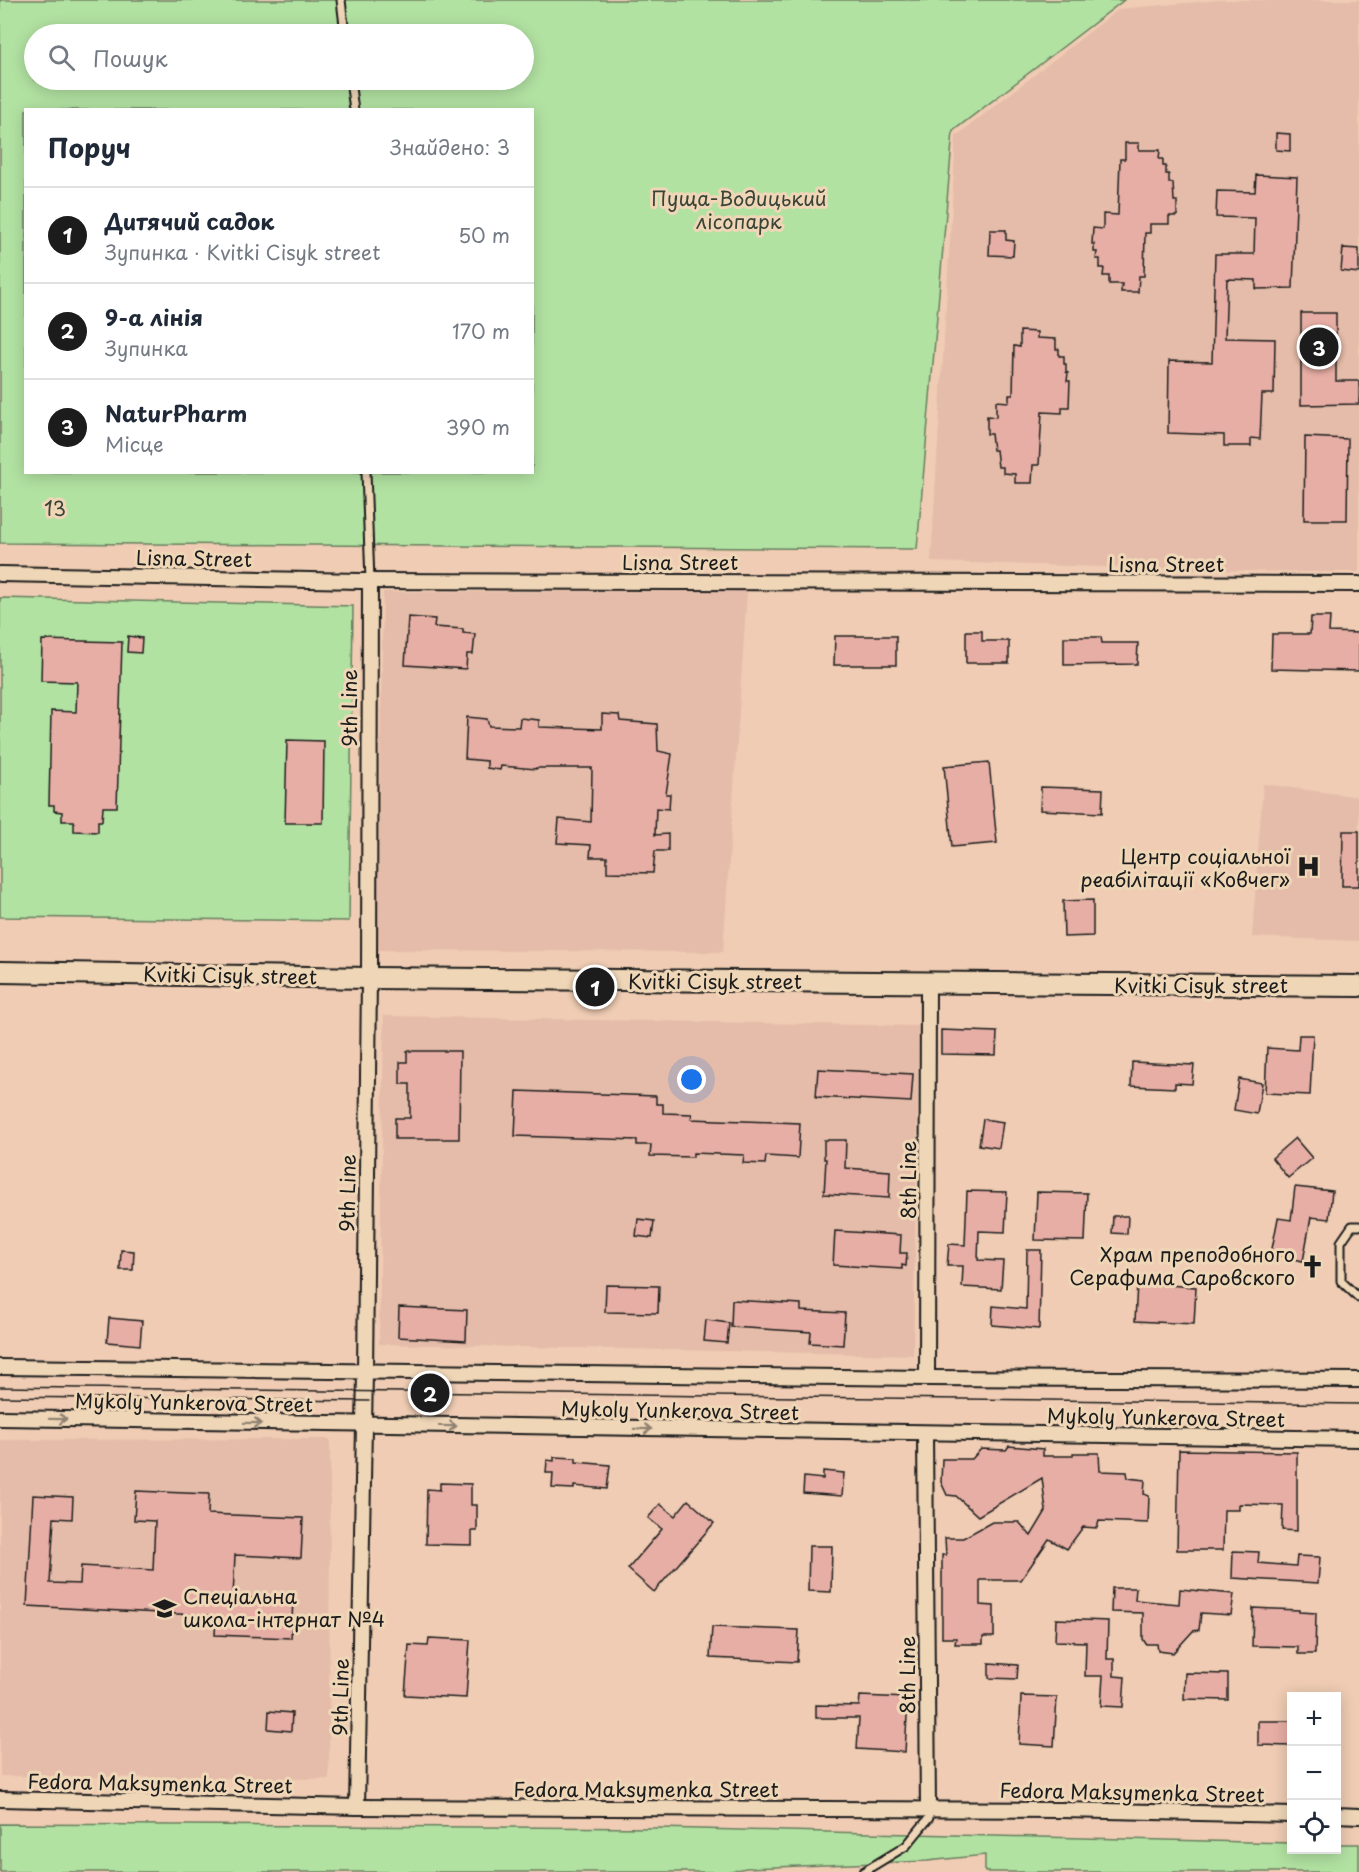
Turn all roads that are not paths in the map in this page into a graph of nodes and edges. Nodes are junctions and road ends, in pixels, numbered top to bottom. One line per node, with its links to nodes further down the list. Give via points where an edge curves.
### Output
1 (341, 0): 2 (lane)
2 (344, 24)
3 (351, 90): 4 (lane)
4 (354, 108)
5 (366, 474): 7 (lane)
6 (0, 574): 7 (street, Lisna Street)
7 (369, 581): 8 (street, Lisna Street); 10 (street, 9th Line)
8 (1359, 584)
9 (0, 972): 10 (street, Kvitki Cisyk street)
10 (369, 978): 11 (street, Kvitki Cisyk street); 16 (street, 9th Line)
11 (928, 982): 12 (street, Kvitki Cisyk street); 17 (street, 8th Line)
12 (1359, 986)
13 (1359, 1226): 14 (lane, via 1352,1226 1341,1242 1341,1281)
14 (1359, 1298)
15 (0, 1367): 16 (street, Mykoly Yunkerova Street)
16 (365, 1372): 17 (street, Mykoly Yunkerova Street); 20 (street, 9th Line)
17 (927, 1378): 18 (street, Mykoly Yunkerova Street)
18 (1359, 1380)
19 (0, 1418): 20 (street, Mykoly Yunkerova Street, one-way to 20)
20 (363, 1424): 21 (street, Mykoly Yunkerova Street, one-way to 21); 24 (street, 9th Line)
21 (925, 1433): 22 (street, Mykoly Yunkerova Street); 25 (street, 8th Line)
22 (1359, 1439)
23 (0, 1800): 24 (street, Fedora Maksymenka Street)
24 (357, 1807): 25 (street, Fedora Maksymenka Street)
25 (928, 1809): 26 (street, Fedora Maksymenka Street); 29 (lane, via 929,1818 906,1846)
26 (1287, 1815)
27 (1341, 1815): 28 (street)
28 (1359, 1816)
29 (864, 1872)

